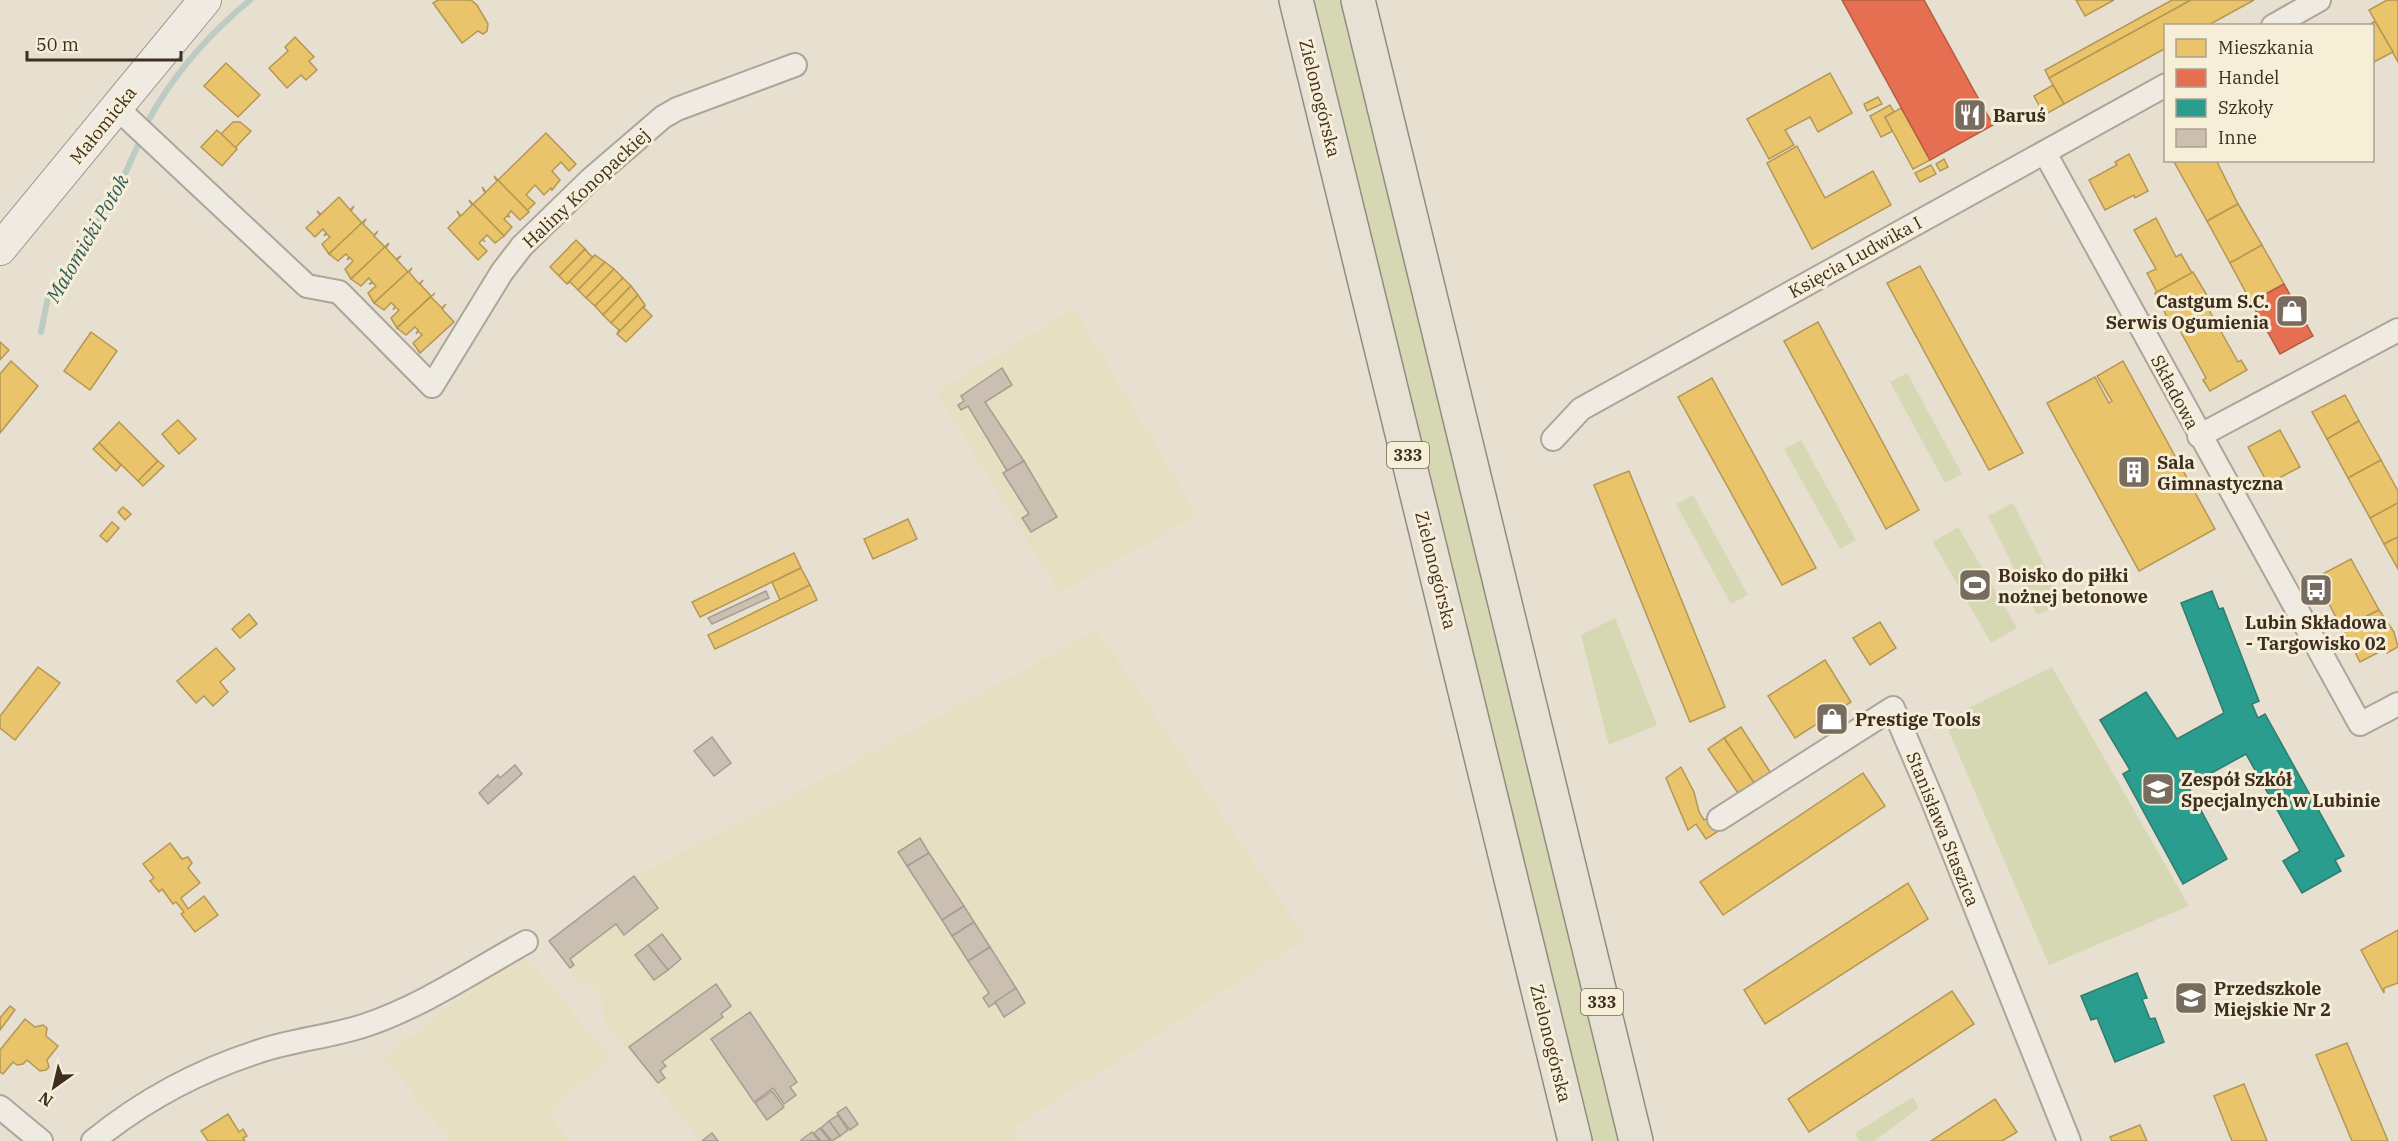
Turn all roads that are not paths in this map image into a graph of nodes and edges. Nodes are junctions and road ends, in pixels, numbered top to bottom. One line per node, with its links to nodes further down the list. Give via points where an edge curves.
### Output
1 (205, 0): 8 (street, Małomicka)
2 (1296, 0): 20 (main road, Zielonogórska / 333)
3 (1358, 0): 21 (main road, 333)
4 (2319, 0): 5 (street)
5 (2277, 24)
6 (795, 65): 8 (street, Haliny Konopackiej, via 677,109 592,178 522,246 502,272 432,386 339,292 307,286)
7 (2164, 86): 9 (street, Księcia Ludwika I)
8 (117, 108): 10 (street, Małomicka)
9 (2045, 153): 12 (street, Składowa); 13 (street, Księcia Ludwika I, via 1581,409)
10 (0, 249)
11 (2398, 330): 12 (street)
12 (2199, 436): 14 (street, Składowa, via 2360,724)
13 (1553, 439)
14 (2398, 704)
15 (1719, 819): 22 (street, Stanisława Staszica, via 1893,708)
16 (526, 942): 19 (street, via 412,1005 365,1025 258,1051 223,1065 155,1097)
17 (0, 1107): 18 (street)
18 (41, 1141)
19 (93, 1141)
20 (1575, 1141)
21 (1636, 1141)
22 (2069, 1141)

